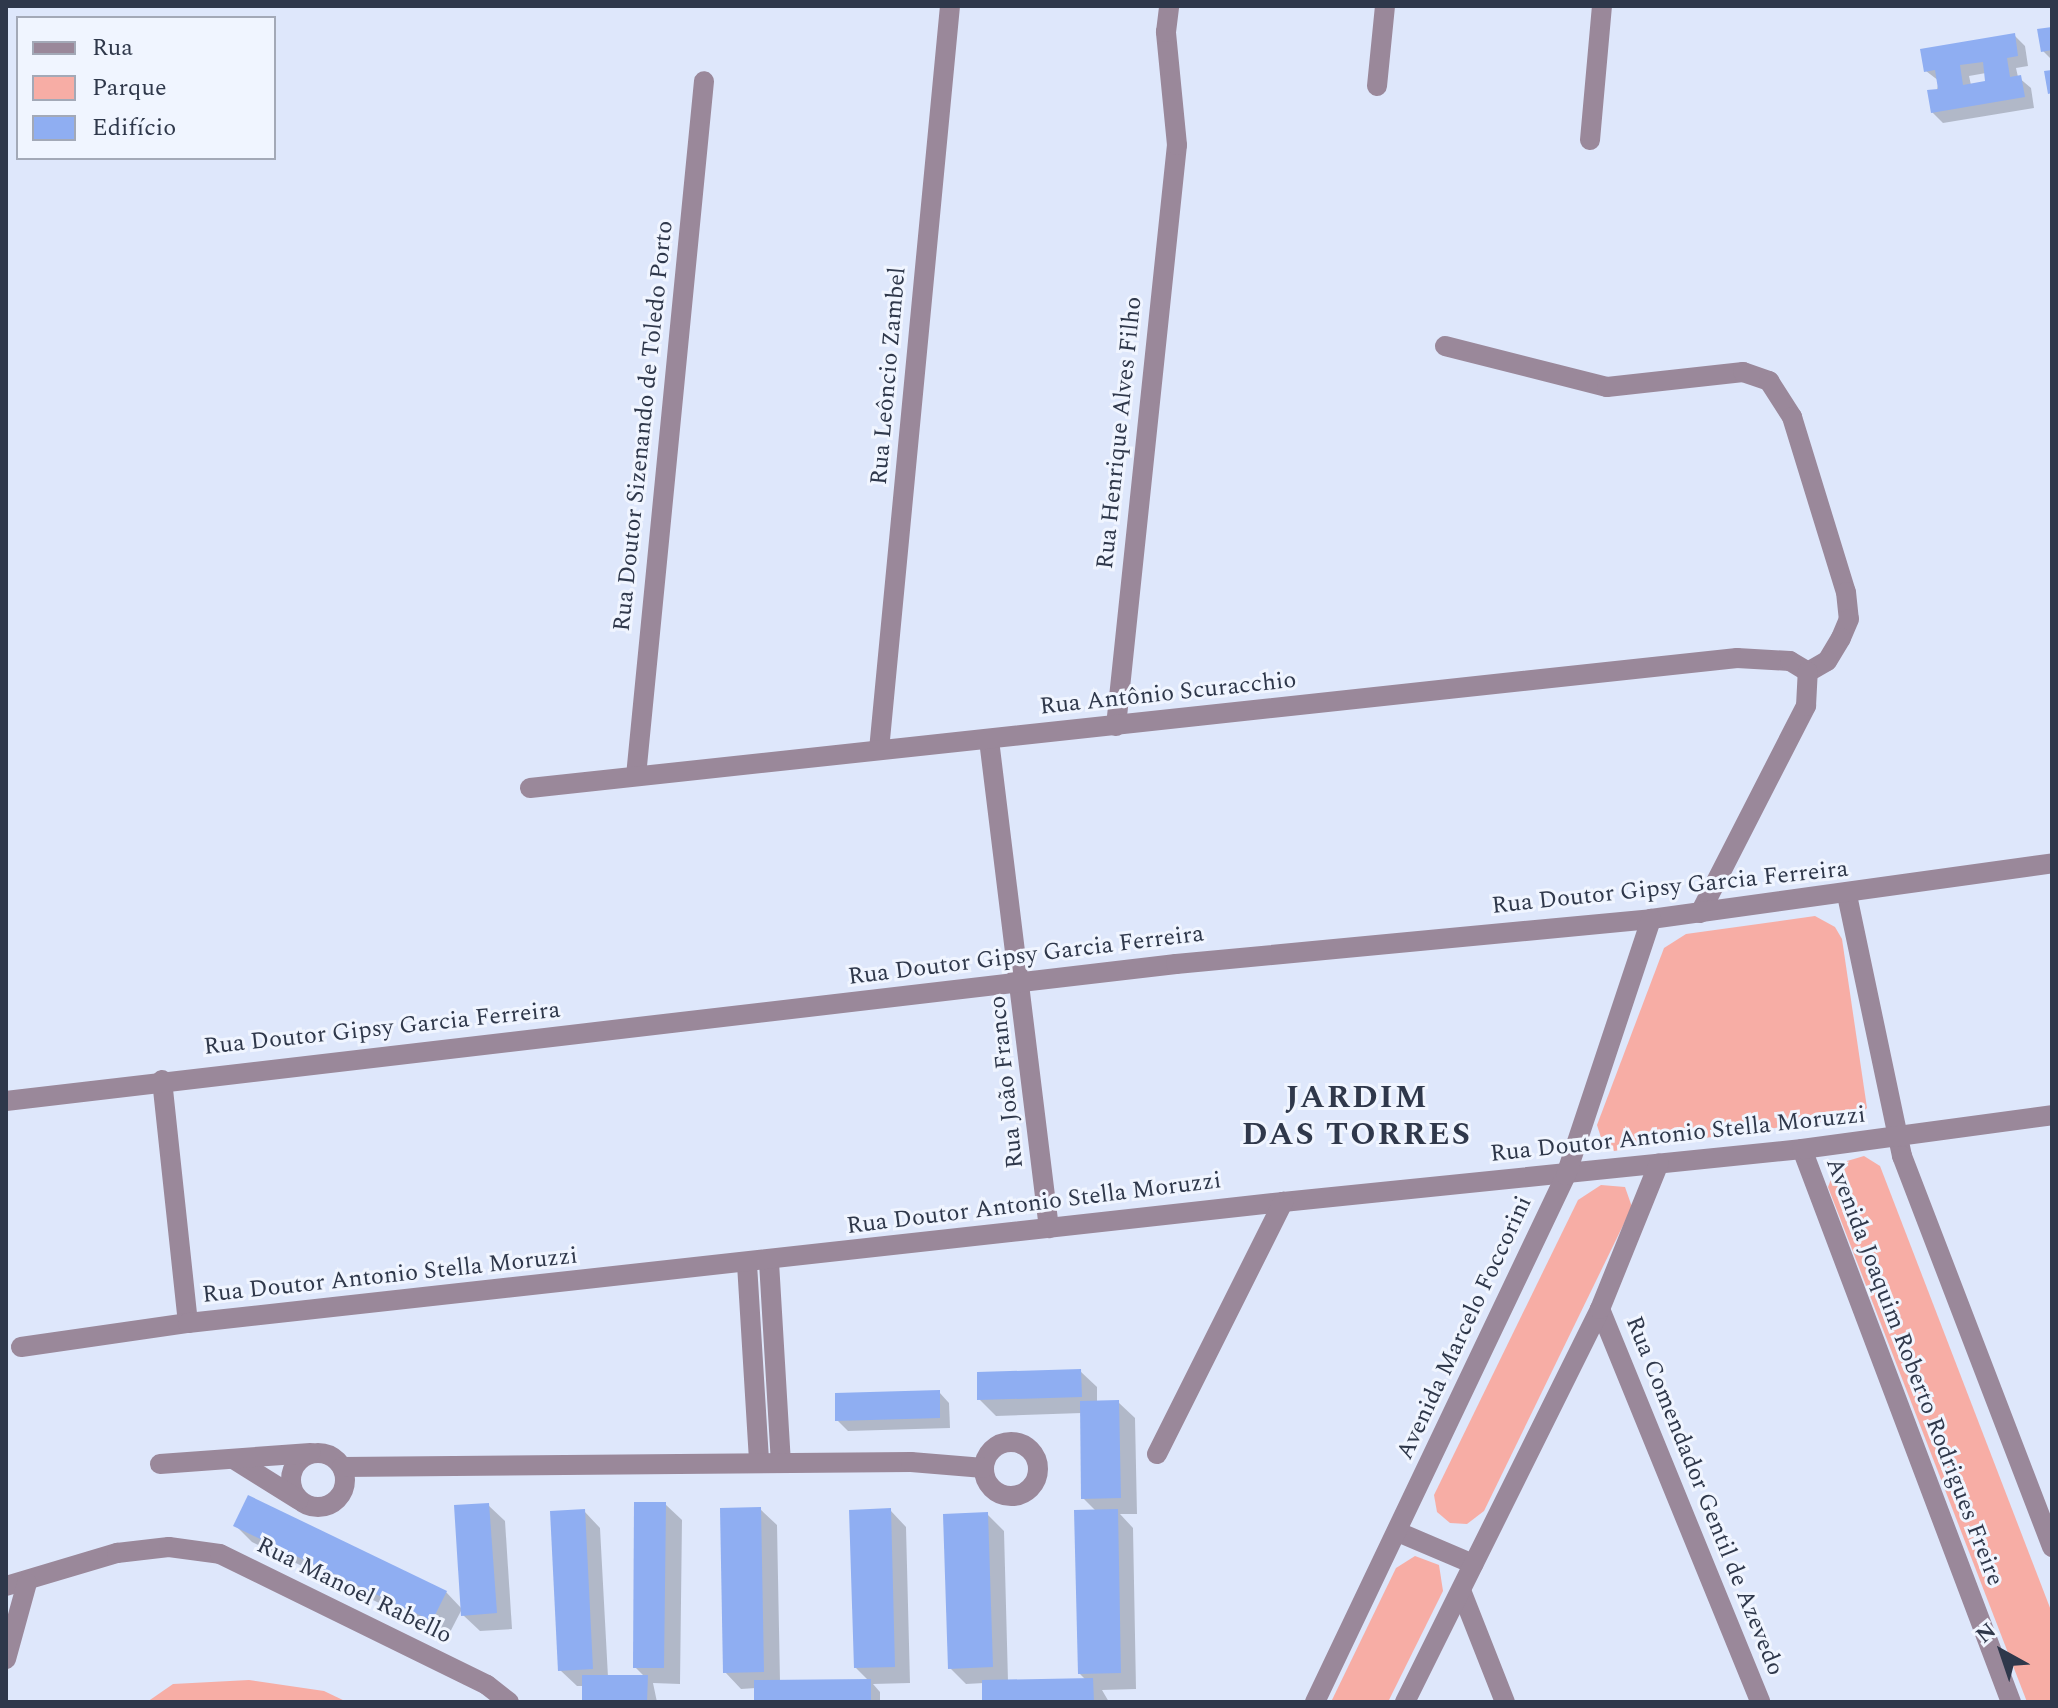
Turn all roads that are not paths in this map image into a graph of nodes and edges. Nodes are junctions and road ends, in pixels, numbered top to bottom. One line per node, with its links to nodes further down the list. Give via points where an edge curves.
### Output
1 (950, 6): 12 (street, Rua Leôncio Zambel)
2 (1169, 6): 10 (street, Rua Henrique Alves Filho, via 1166,32 1177,145)
3 (1385, 6): 6 (street)
4 (1602, 6): 7 (street)
5 (704, 81): 13 (street, Rua Doutor Sizenando de Toledo Porto)
6 (1377, 86)
7 (1590, 140)
8 (1445, 346): 9 (street, via 1607,387 1743,372 1769,381 1792,417 1846,592 1849,619 1841,638 1827,661)
9 (1808, 672): 10 (street, Rua Antônio Scuracchio, via 1790,661 1737,658); 17 (street, via 1806,706)
10 (1116, 726): 11 (street, Rua Antônio Scuracchio)
11 (989, 740): 12 (street, Rua Antônio Scuracchio); 19 (street, Rua João Franco)
12 (879, 750): 13 (street, Rua Antônio Scuracchio)
13 (636, 776): 14 (street, Rua Antônio Scuracchio)
14 (530, 788)
15 (2052, 863): 16 (street, Rua Doutor Gipsy Garcia Ferreira)
16 (1847, 895): 17 (street, Rua Doutor Gipsy Garcia Ferreira); 23 (street)
17 (1700, 913): 18 (street, Rua Doutor Gipsy Garcia Ferreira)
18 (1651, 919): 19 (street, Rua Doutor Gipsy Garcia Ferreira); 26 (street, Avenida Marcelo Foccorini)
19 (1022, 984): 20 (street, Rua Doutor Gipsy Garcia Ferreira); 28 (street, Rua João Franco)
20 (162, 1080): 21 (street, Rua Doutor Gipsy Garcia Ferreira); 32 (street)
21 (6, 1101)
22 (2052, 1115): 23 (street, Rua Doutor Antonio Stella Moruzzi)
23 (1896, 1136): 24 (street, Rua Doutor Antonio Stella Moruzzi); 44 (street)
24 (1802, 1149): 25 (street, Rua Doutor Antonio Stella Moruzzi); 55 (street, Avenida Joaquim Roberto Rodrigues Freire)
25 (1659, 1163): 26 (street, Rua Doutor Antonio Stella Moruzzi); 31 (street)
26 (1566, 1175): 27 (street, Rua Doutor Antonio Stella Moruzzi); 43 (street, Avenida Marcelo Foccorini)
27 (1283, 1202): 28 (street, Rua Doutor Antonio Stella Moruzzi); 35 (street)
28 (1049, 1228): 29 (street, Rua Doutor Antonio Stella Moruzzi)
29 (769, 1262): 30 (street, Rua Doutor Antonio Stella Moruzzi); 38 (street)
30 (747, 1264): 32 (street, Rua Doutor Antonio Stella Moruzzi); 37 (street)
31 (1600, 1309): 45 (street); 54 (street, Rua Comendador Gentil de Azevedo)
32 (188, 1323): 33 (street, Rua Doutor Antonio Stella Moruzzi)
33 (21, 1347)
34 (315, 1452): 36 (street); 40 (street); 42 (street, via 292,1472)
35 (1157, 1454)
36 (235, 1460): 39 (street); 42 (street)
37 (759, 1463): 38 (street); 40 (street)
38 (781, 1463): 41 (street, via 911,1462)
39 (160, 1464)
40 (342, 1467): 42 (street, via 344,1489 338,1499 318,1507)
41 (984, 1468)
42 (300, 1500)
43 (1398, 1532): 45 (street); 51 (street, Avenida Marcelo Foccorini)
44 (2052, 1547)
45 (1473, 1564): 48 (street)
46 (27, 1583): 47 (street, Rua Manoel Rabello); 49 (street); 50 (street, Rua Manoel Rabello, via 46,1570 86,1559 169,1547 220,1554 487,1685)
47 (6, 1586)
48 (1462, 1593): 52 (street); 53 (street)
49 (6, 1659)
50 (509, 1702)
51 (1315, 1702)
52 (1405, 1702)
53 (1505, 1702)
54 (1760, 1702)
55 (2011, 1702)

